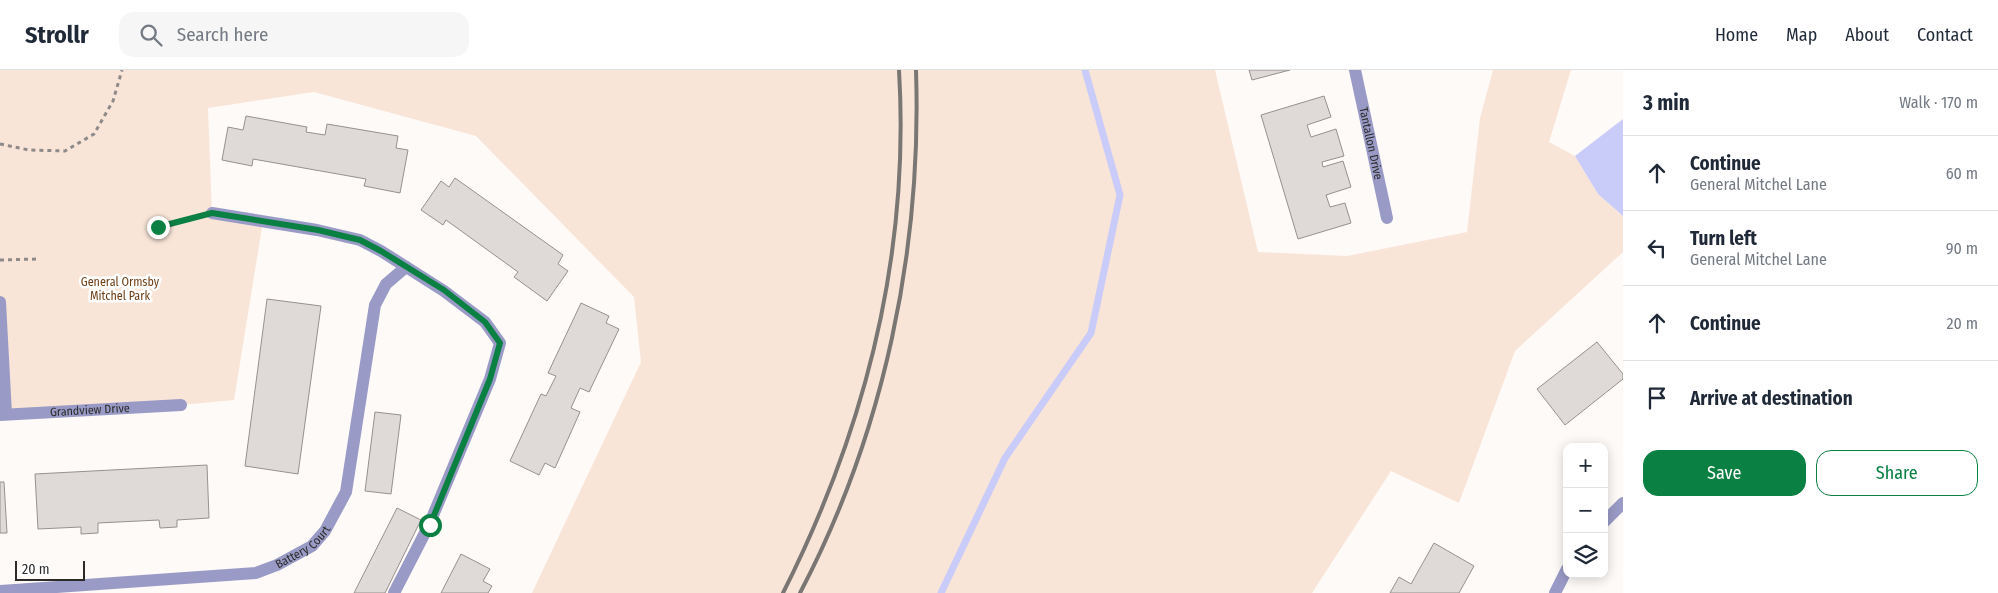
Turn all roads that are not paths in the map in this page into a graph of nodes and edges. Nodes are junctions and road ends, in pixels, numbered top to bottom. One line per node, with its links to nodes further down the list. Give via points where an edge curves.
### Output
1 (1355, 70): 3 (street, Tantallon Drive)
2 (212, 213): 4 (street, via 360,240)
3 (1387, 218)
4 (406, 267): 12 (street, Battery Court, via 386,284 375,304 346,492 325,531 312,546 256,573); 13 (street, via 444,290 485,322 500,343 490,379 430,525)
5 (0, 302): 6 (street)
6 (2, 356): 8 (street)
7 (181, 405): 8 (street, Grandview Drive)
8 (3, 414)
9 (1623, 503): 10 (street)
10 (1608, 518)
11 (1563, 577): 14 (street)
12 (0, 591)
13 (394, 593)
14 (1555, 593)

